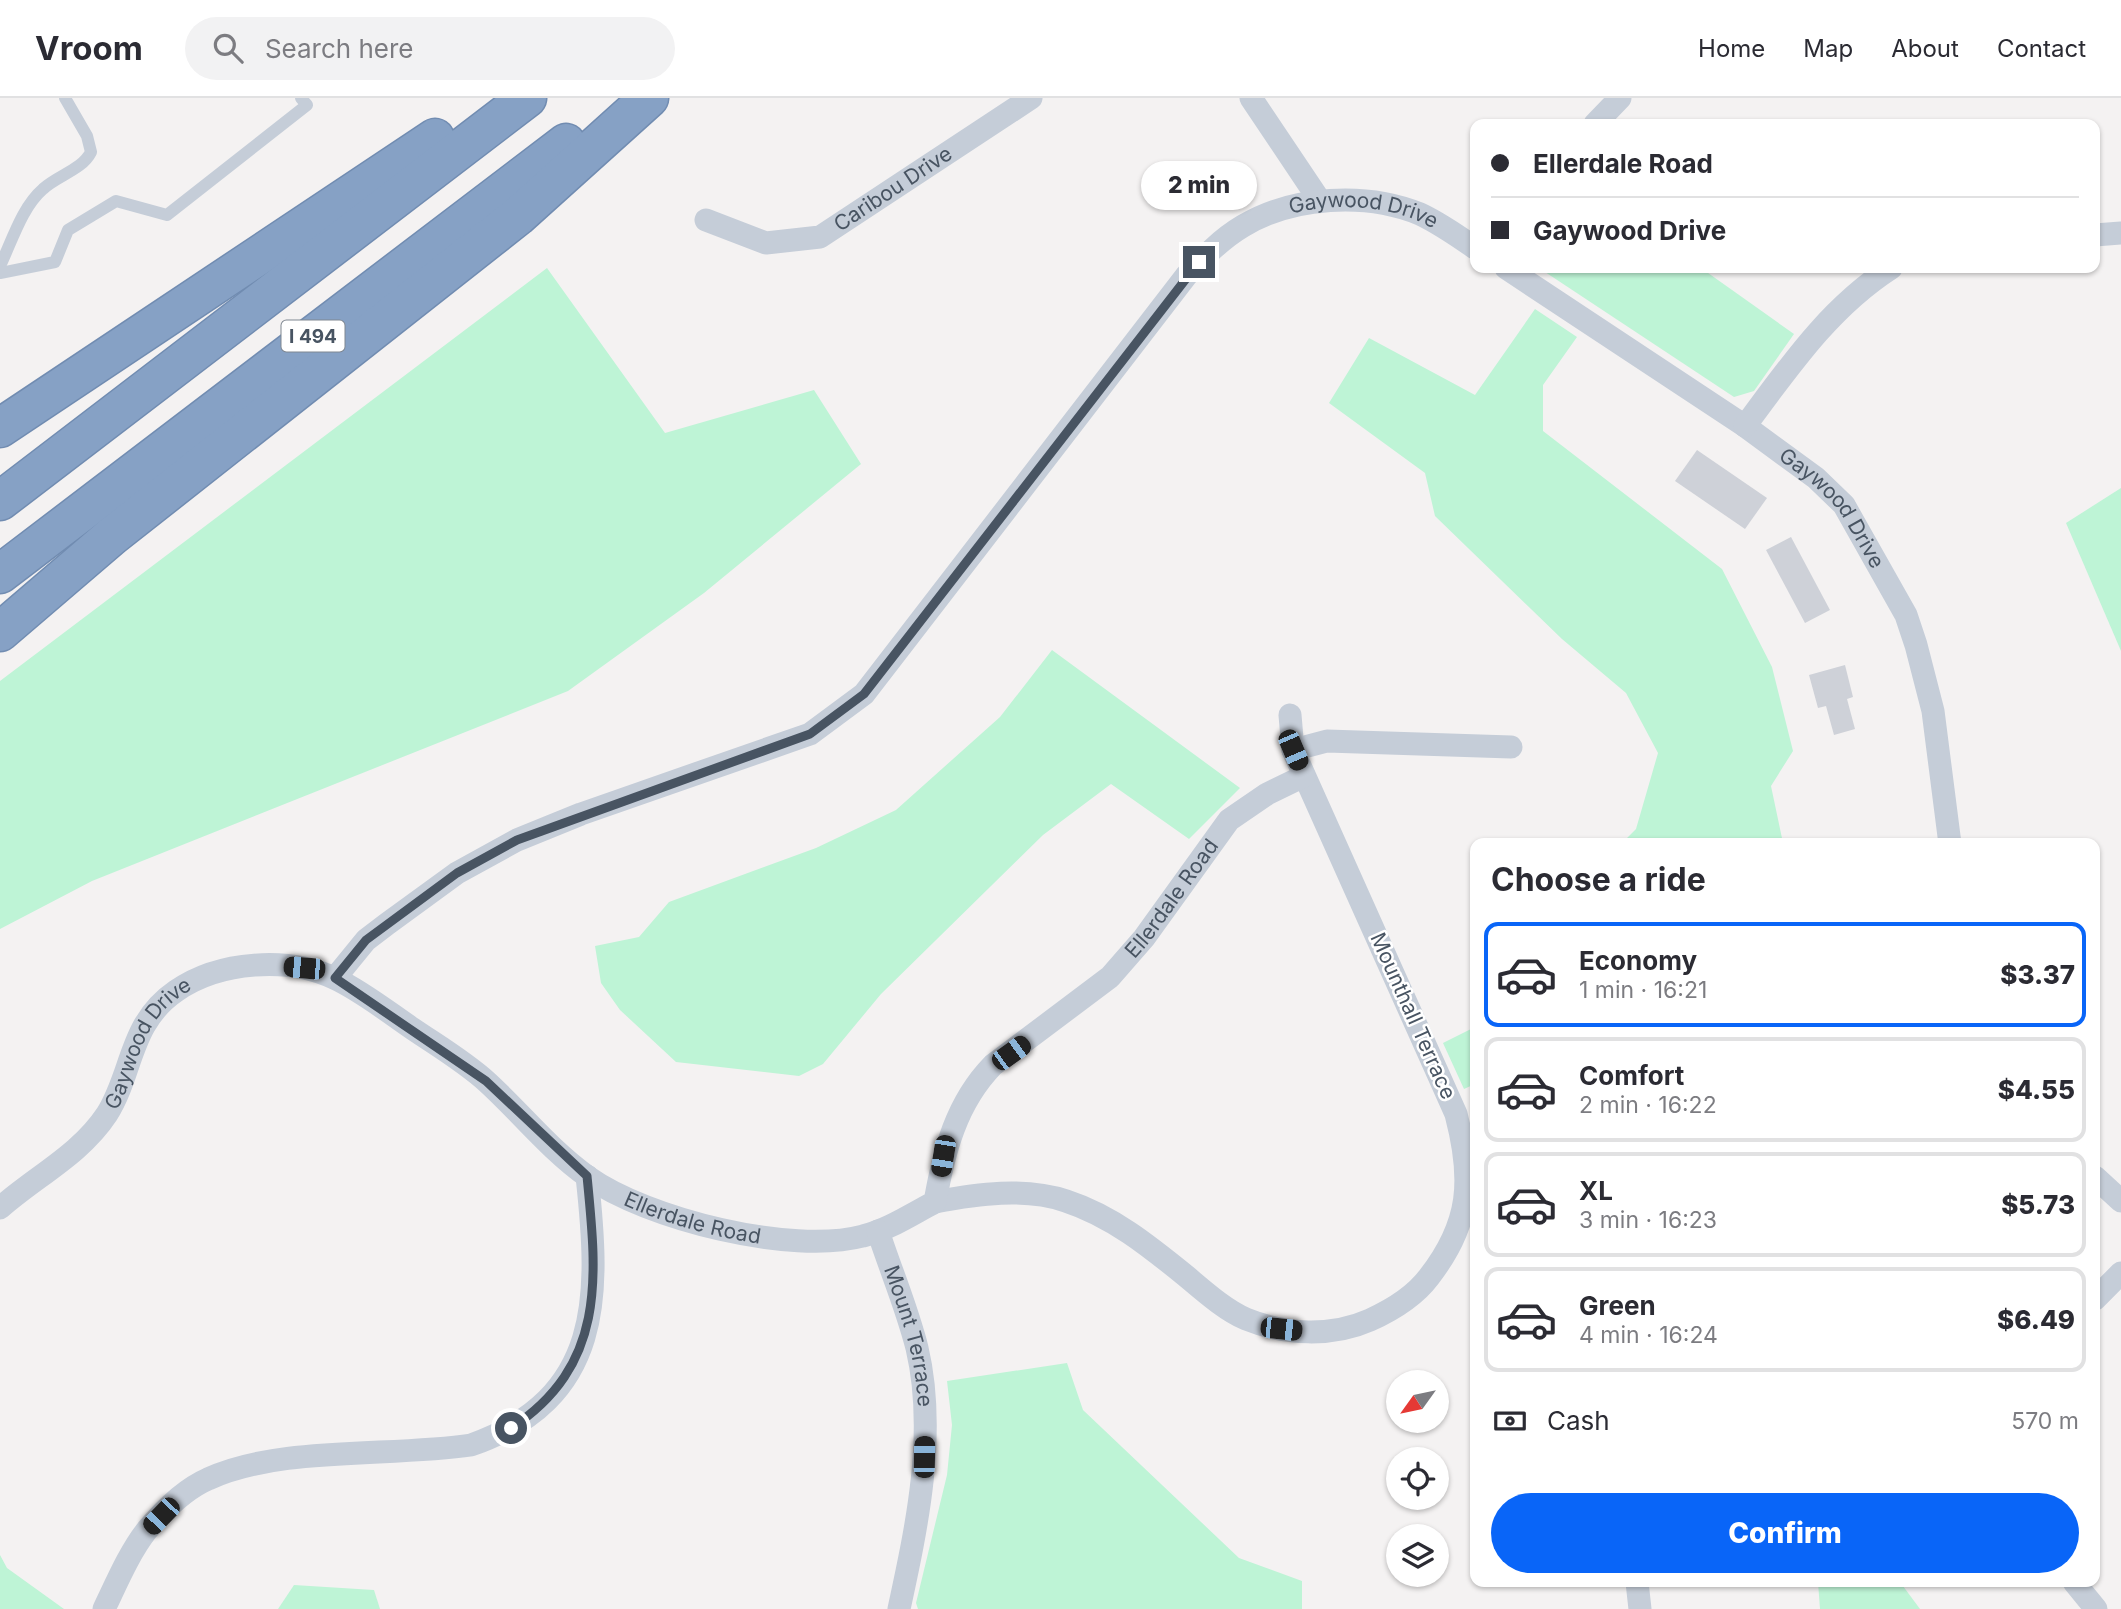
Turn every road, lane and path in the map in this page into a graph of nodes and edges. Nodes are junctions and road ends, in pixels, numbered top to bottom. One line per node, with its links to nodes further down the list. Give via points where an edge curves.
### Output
1 (65, 98): 16 (lane, via 91,152 87,160 44,188 31,203)
2 (302, 98): 17 (lane, via 307,106 167,215 116,201 68,230 55,262)
3 (518, 98): 21 (highway, via 456,124)
4 (527, 98): 22 (highway, I 494)
5 (625, 98): 23 (highway, I 494)
6 (649, 98): 24 (highway, via 518,216 112,536)
7 (1031, 98): 12 (street, Caribou Drive, via 820,237 766,243)
8 (1251, 98): 11 (street)
9 (1620, 98): 10 (street)
10 (1600, 119)
11 (1320, 201): 15 (street, Gaywood Drive, via 1353,200 1420,214); 30 (street, Gaywood Drive, via 1244,225 1212,248 887,668 838,715 810,734 517,840 457,873 376,932)
12 (706, 220)
13 (2121, 233): 14 (street)
14 (2100, 235)
15 (1470, 245)
16 (0, 266)
17 (0, 273)
18 (1514, 273): 20 (street, Gaywood Drive)
19 (1883, 273): 20 (street, via 1832,314)
20 (1745, 426): 29 (street, Gaywood Drive, via 1816,478 1844,505 1906,615 1933,711)
21 (0, 428)
22 (0, 501)
23 (0, 574)
24 (0, 632)
25 (1290, 715): 27 (street, Mounthall Terrace)
26 (1511, 747): 27 (street, via 1327,741)
27 (1293, 750): 28 (street, Mounthall Terrace)
28 (1304, 776): 34 (street, Ellerdale Road, via 1229,820 1110,978 978,1081 943,1156); 34 (street, Mounthall Terrace, via 1456,1114 1466,1149 1468,1188 1461,1225 1444,1259 1421,1288 1390,1311 1356,1326 1319,1333 1281,1329 1245,1319 1142,1241 1065,1200 1021,1194)
29 (1949, 838)
30 (335, 978): 31 (street, Gaywood Drive, via 486,1081); 35 (street, Gaywood Drive, via 304,968 248,966 224,970 177,990 148,1019 108,1111 92,1133)
31 (587, 1176): 36 (street, Ellerdale Road, via 647,1208 735,1232 839,1240); 41 (street, via 593,1247 591,1314 572,1366 530,1416 471,1446 283,1460 244,1466 206,1479 174,1502 147,1530)
32 (2100, 1182): 33 (street)
33 (2121, 1201)
34 (935, 1202): 36 (street, Ellerdale Road)
35 (0, 1208)
36 (878, 1231): 42 (street, Mount Terrace, via 904,1299 918,1351 925,1404 924,1457)
37 (2121, 1273): 38 (street)
38 (2100, 1294)
39 (1638, 1587): 43 (street)
40 (2078, 1587): 44 (street)
41 (104, 1609)
42 (900, 1609)
43 (1640, 1609)
44 (2096, 1609)

